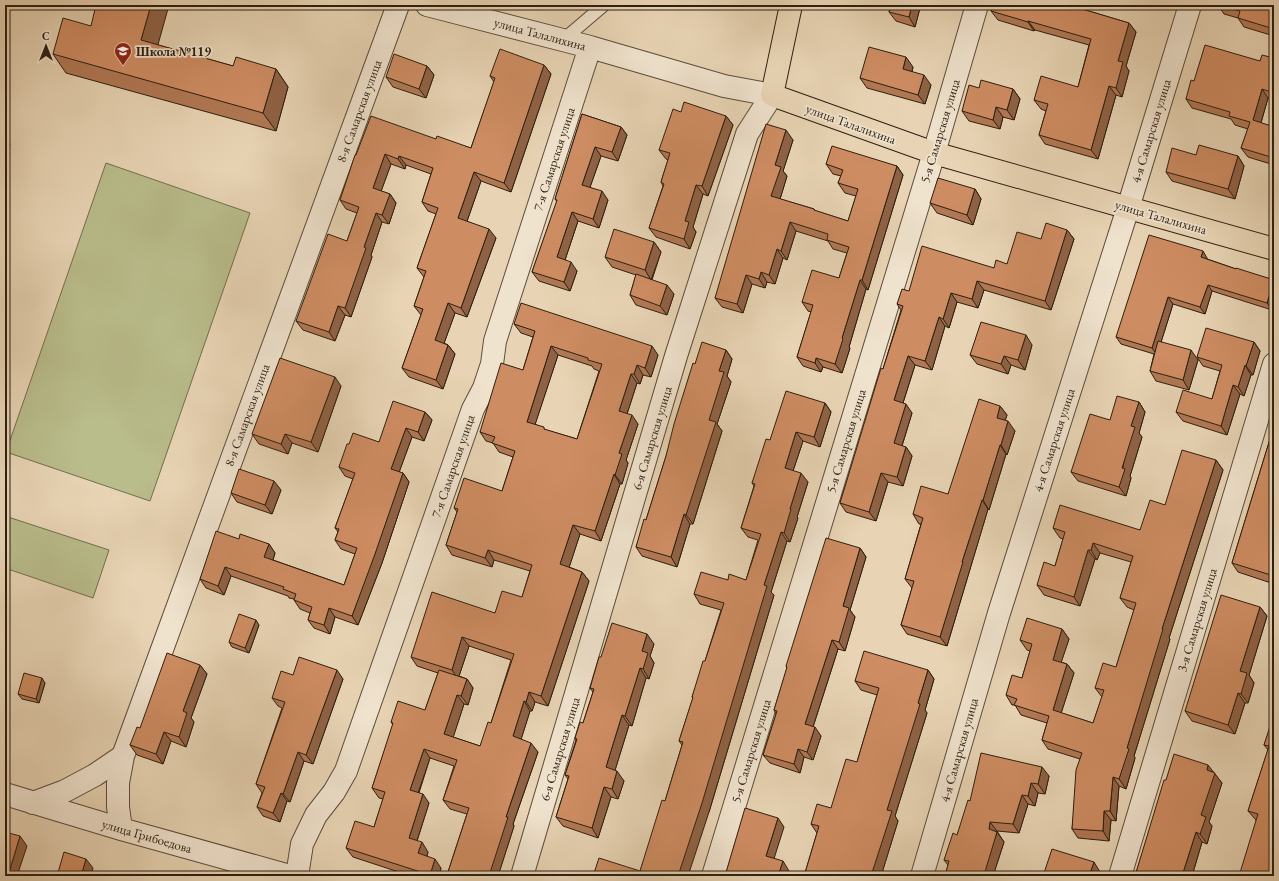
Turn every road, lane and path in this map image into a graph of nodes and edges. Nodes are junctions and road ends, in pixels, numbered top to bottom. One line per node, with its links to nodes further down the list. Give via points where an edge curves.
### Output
1 (398, 5): 14 (street, 8-я Самарская улица)
2 (427, 5): 7 (street, улица Талалихина)
3 (604, 5): 7 (lane)
4 (791, 5): 9 (main road, 6-я Самарская улица)
5 (977, 5): 10 (street, 5-я Самарская улица)
6 (1190, 5): 11 (street, 4-я Самарская улица)
7 (563, 40): 8 (street, улица Талалихина)
8 (590, 47): 9 (street, улица Талалихина, via 724,86); 19 (street, 7-я Самарская улица, via 495,341 492,364 484,388 472,409 346,771 316,815 302,844)
9 (772, 95): 10 (main road, улица Талалихина); 20 (street, 6-я Самарская улица, via 747,134 742,149 676,356)
10 (934, 153): 11 (main road, улица Талалихина); 21 (street, 5-я Самарская улица)
11 (1128, 208): 12 (main road, улица Талалихина); 22 (street, 4-я Самарская улица, via 999,613)
12 (1274, 249)
13 (1274, 364): 23 (street, 3-я Самарская улица)
14 (122, 756): 16 (street, via 95,775 65,791); 17 (street, 8-я Самарская улица, via 118,783)
15 (5, 794): 16 (street, улица Грибоедова)
16 (33, 803): 17 (street, улица Грибоедова)
17 (121, 829): 18 (street, улица Грибоедова)
18 (290, 876)
19 (297, 876)
20 (522, 876)
21 (713, 876)
22 (922, 876)
23 (1120, 876)

